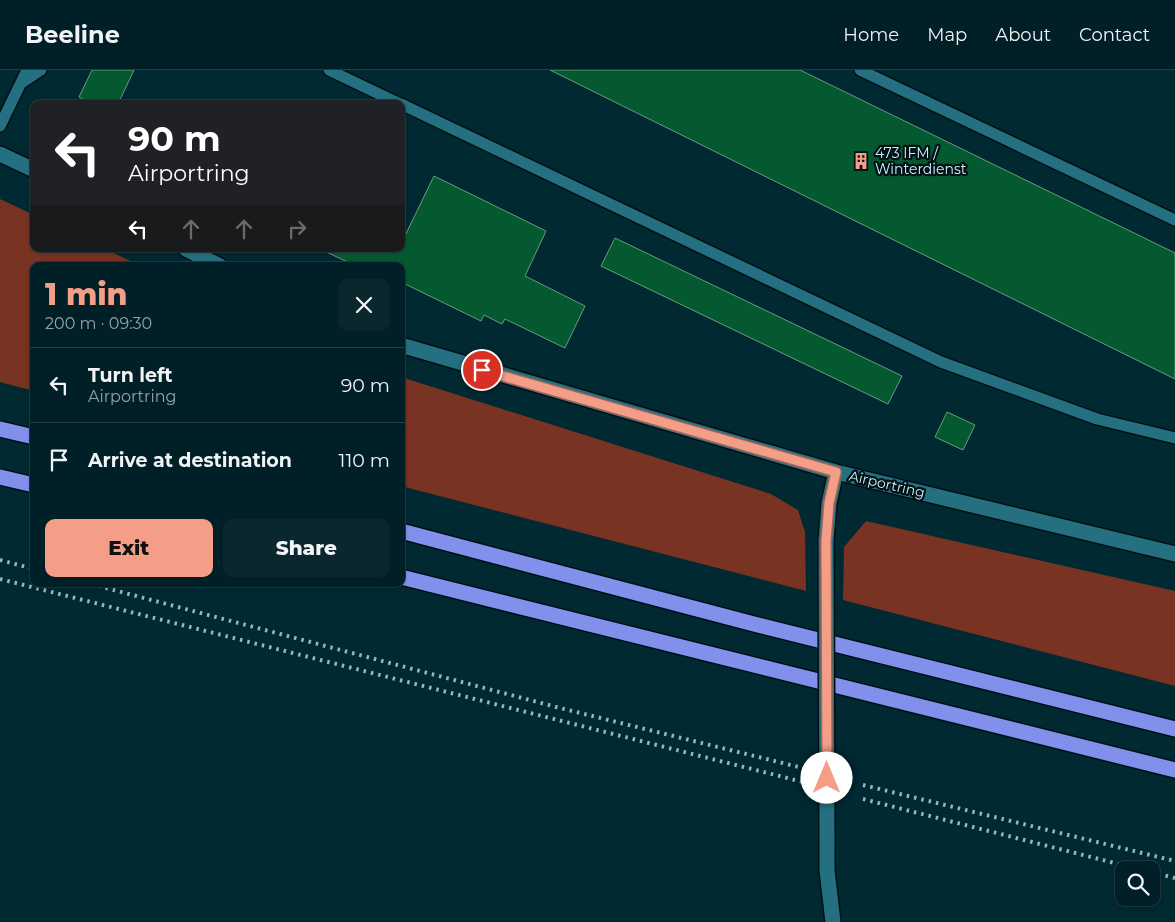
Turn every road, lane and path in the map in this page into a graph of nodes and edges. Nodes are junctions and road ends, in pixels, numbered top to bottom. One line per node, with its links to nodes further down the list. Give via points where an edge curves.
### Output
1 (27, 70): 6 (lane)
2 (35, 70): 6 (lane)
3 (41, 70): 6 (lane)
4 (329, 70): 7 (lane)
5 (860, 70): 12 (lane)
6 (21, 83): 9 (lane)
7 (393, 100)
8 (405, 106): 18 (lane, via 941,362 1097,419)
9 (0, 126)
10 (0, 154): 11 (street)
11 (30, 168)
12 (1175, 220)
13 (192, 252): 14 (street)
14 (212, 262)
15 (405, 346): 19 (street, Airportring)
16 (0, 429): 17 (highway)
17 (30, 436)
18 (1175, 438)
19 (836, 472): 23 (street, Airportring); 27 (street, bridge, via 826,541 827,838)
20 (0, 477): 21 (highway)
21 (30, 484)
22 (405, 532): 25 (highway, via 754,624)
23 (1175, 554)
24 (405, 578): 26 (highway)
25 (1175, 729)
26 (1175, 770)
27 (833, 922)

